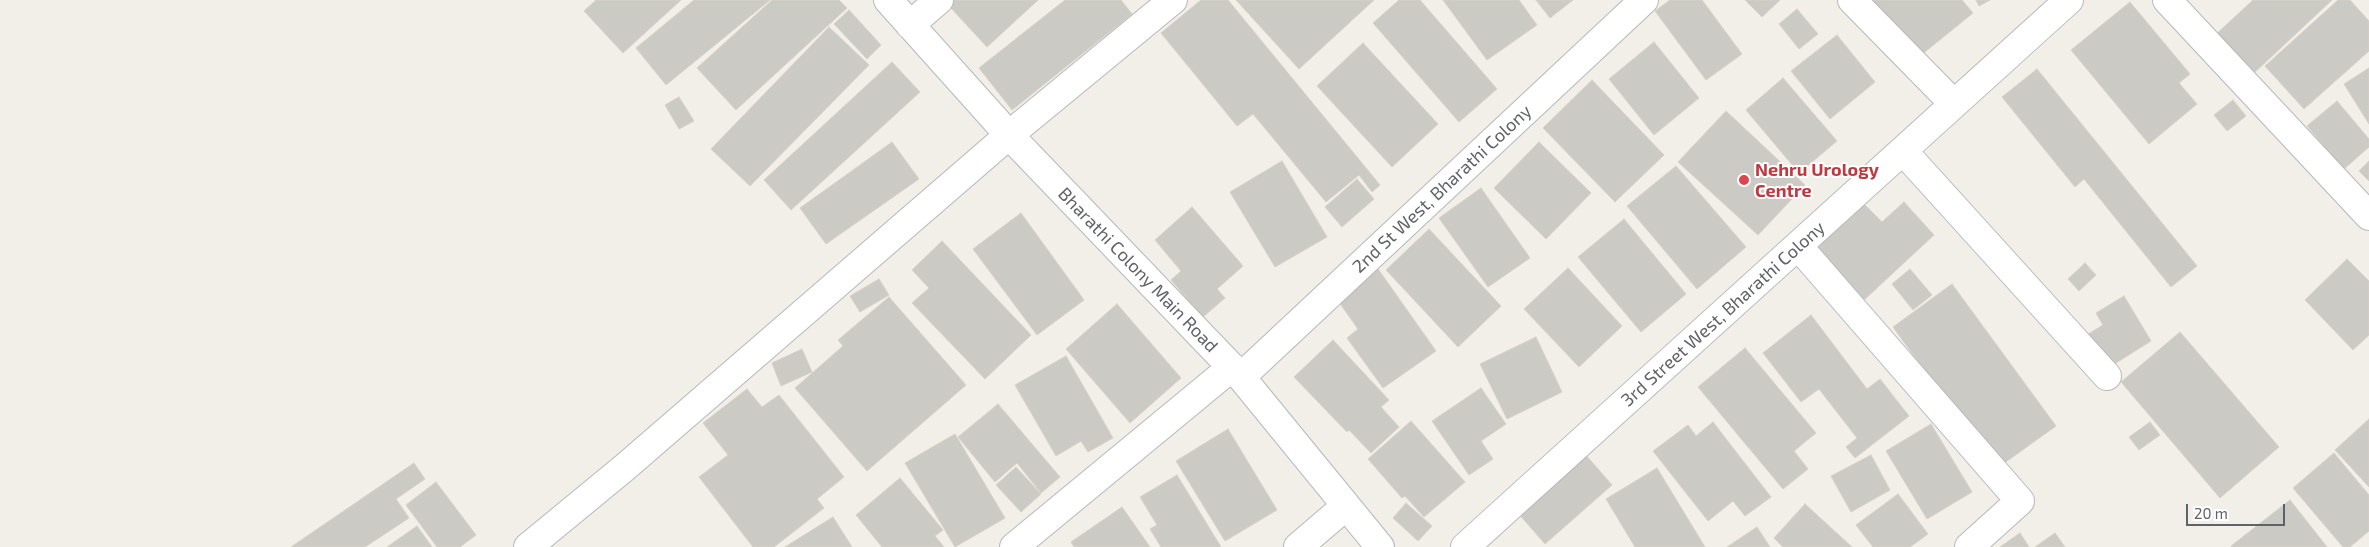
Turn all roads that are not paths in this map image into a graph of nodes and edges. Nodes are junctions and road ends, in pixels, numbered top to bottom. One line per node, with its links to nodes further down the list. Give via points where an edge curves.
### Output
1 (888, 0): 8 (street, Bharathi Colony Main Road)
2 (939, 0): 8 (street)
3 (1173, 0): 10 (street)
4 (1644, 0): 14 (street, 2nd St West, Bharathi Colony)
5 (1852, 0): 9 (street)
6 (2069, 0): 9 (street, 3rd Street West, Bharathi Colony)
7 (2167, 0): 12 (street)
8 (910, 25): 10 (street, Bharathi Colony Main Road)
9 (1954, 104): 11 (street, 3rd Street West, Bharathi Colony)
10 (1009, 136): 14 (street, Bharathi Colony Main Road); 17 (street)
11 (1902, 151): 13 (street, 3rd Street West, Bharathi Colony); 15 (street)
12 (2369, 216)
13 (1798, 246): 21 (street, 3rd Street West, Bharathi Colony); 22 (street, via 2020,500)
14 (1236, 372): 16 (street, Bharathi Colony Main Road); 18 (street, 2nd St West, Bharathi Colony)
15 (2108, 376)
16 (1346, 506): 19 (street); 20 (street, Bharathi Colony Main Road)
17 (528, 547)
18 (1014, 547)
19 (1298, 547)
20 (1380, 547)
21 (1465, 547)
22 (1969, 547)

